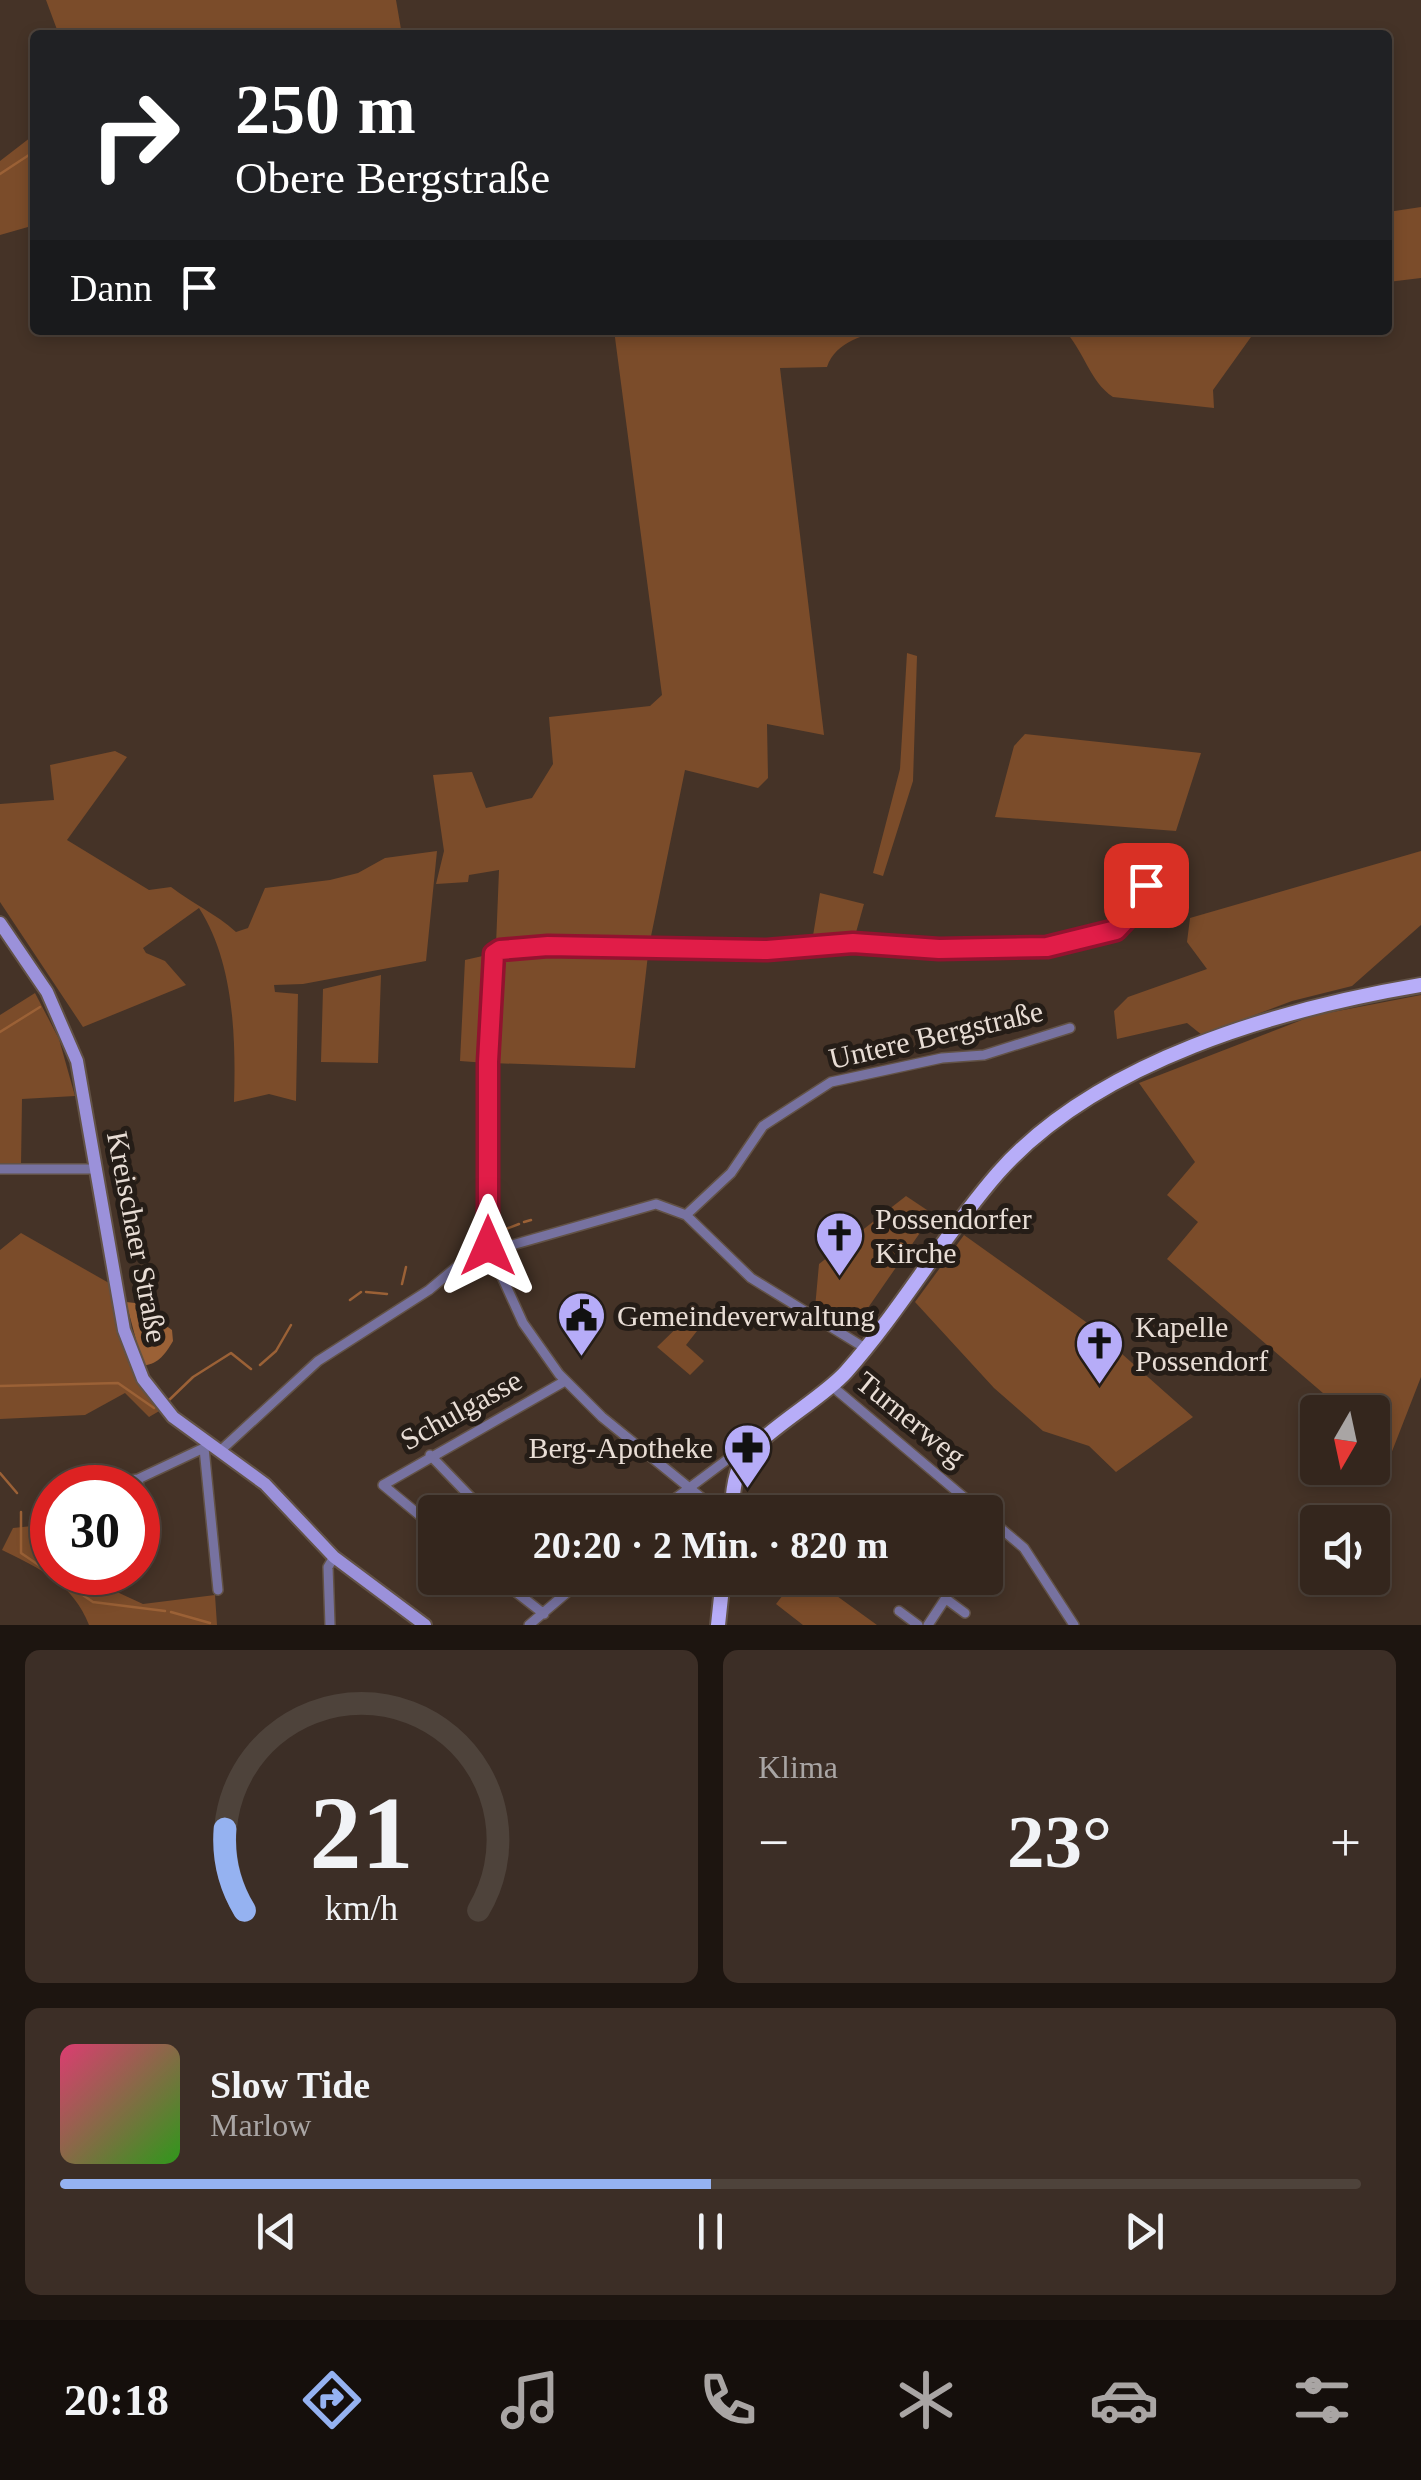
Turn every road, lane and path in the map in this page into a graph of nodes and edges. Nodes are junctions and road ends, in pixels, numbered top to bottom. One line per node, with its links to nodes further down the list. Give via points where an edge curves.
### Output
1 (1146, 885): 8 (street, via 1116,930 1047,947 548,946 494,954)
2 (0, 923): 6 (main road, Kreischaer Straße, via 68,1036)
3 (1421, 985): 9 (main road, via 1324,1003 1209,1041 1121,1080 1028,1144)
4 (1070, 1028): 7 (street, Untere Bergstraße, via 971,1058 831,1082 762,1126 731,1173)
5 (0, 1169): 6 (street)
6 (97, 1169): 12 (main road, Kreischaer Straße, via 124,1330 143,1379 173,1417)
7 (686, 1214): 8 (street, via 665,1205 640,1207); 9 (street, via 751,1278)
8 (490, 1251): 10 (street, via 523,1323); 12 (street, via 460,1264 318,1361)
9 (865, 1348): 11 (main road)
10 (565, 1380): 13 (street, Schulgasse); 16 (street)
11 (833, 1387): 20 (main road, via 748,1454); 38 (street, Turnerweg, via 1024,1548)
12 (212, 1448): 15 (street); 22 (main road, Kreischaer Straße, via 264,1484); 23 (street)
13 (430, 1455): 17 (street); 21 (street, Schulgasse, via 383,1484)
14 (728, 1459): 16 (street)
15 (160, 1470)
16 (688, 1487): 18 (street); 19 (street)
17 (469, 1495)
18 (678, 1495)
19 (698, 1495)
20 (734, 1495)
21 (418, 1514)
22 (334, 1557): 32 (street, via 328,1566); 33 (main road, Kreischaer Straße)
23 (218, 1590)
24 (520, 1595): 31 (street)
25 (565, 1595): 31 (street)
26 (721, 1595): 35 (main road)
27 (948, 1595): 28 (street)
28 (946, 1599): 30 (street); 37 (street)
29 (899, 1611): 36 (street)
30 (965, 1613)
31 (544, 1614): 34 (street)
32 (330, 1625)
33 (425, 1625)
34 (529, 1625)
35 (718, 1625)
36 (918, 1625)
37 (928, 1625)
38 (1074, 1625)

